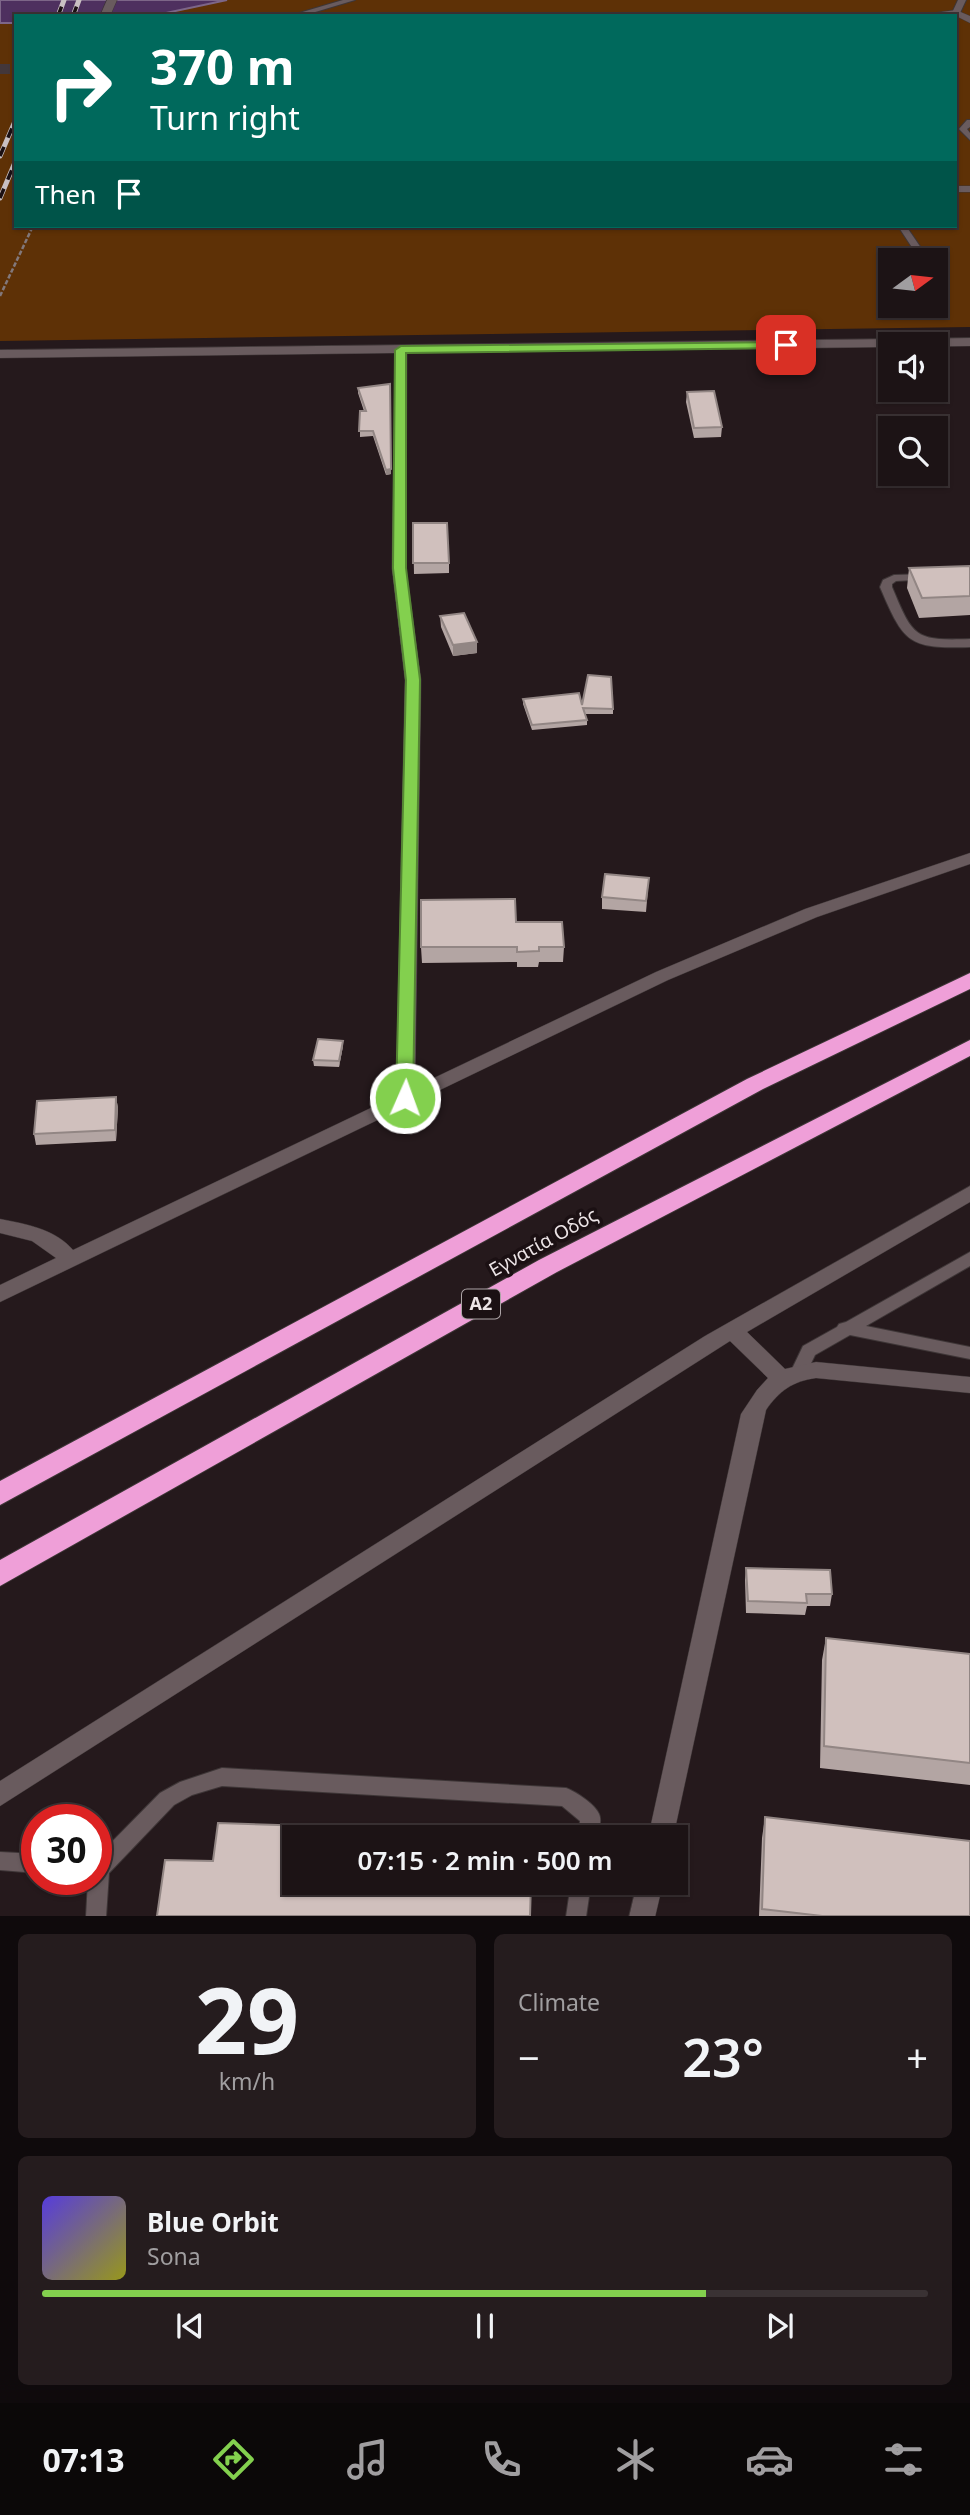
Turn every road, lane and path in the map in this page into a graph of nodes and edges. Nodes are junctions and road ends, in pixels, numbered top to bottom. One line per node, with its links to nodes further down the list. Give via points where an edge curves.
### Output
1 (351, 0): 3 (lane)
2 (962, 0): 4 (lane)
3 (324, 9): 5 (lane); 6 (lane)
4 (956, 13): 7 (street); 8 (street)
5 (302, 14)
6 (335, 14)
7 (942, 14)
8 (970, 20)
9 (970, 122): 10 (lane, via 963,129)
10 (970, 138)
11 (32, 228): 14 (path)
12 (903, 228): 13 (lane)
13 (917, 248)
14 (0, 296)
15 (970, 342): 16 (street)
16 (401, 350): 17 (street); 23 (street, via 399,568 413,680)
17 (0, 354)
18 (943, 576): 19 (lane, via 894,578 886,587 905,632 914,640)
19 (970, 643)
20 (970, 858): 23 (street, via 811,913 662,976)
21 (970, 980): 34 (highway, Εγνατία Οδός, via 619,1156)
22 (970, 1047): 35 (highway, Εγνατία Οδός / Α2, via 560,1260)
23 (405, 1098): 27 (street)
24 (970, 1193): 30 (street)
25 (0, 1226): 27 (street, via 46,1238 60,1246)
26 (970, 1258): 29 (lane)
27 (69, 1260): 28 (street)
28 (0, 1294)
29 (845, 1328): 31 (lane); 32 (lane, via 809,1351)
30 (732, 1330): 32 (street); 36 (street)
31 (970, 1353)
32 (790, 1375): 33 (street, via 898,1375); 38 (street, via 764,1392 752,1414)
33 (970, 1385)
34 (0, 1494)
35 (0, 1574)
36 (0, 1795)
37 (589, 1825): 39 (lane, via 591,1817 579,1805 555,1796 222,1777 167,1800)
38 (663, 1825)
39 (112, 1855)
40 (0, 1861): 41 (lane)
41 (21, 1863)
42 (97, 1895): 45 (lane)
43 (579, 1895): 46 (lane)
44 (647, 1895): 47 (street)
45 (96, 1916)
46 (576, 1916)
47 (642, 1916)

